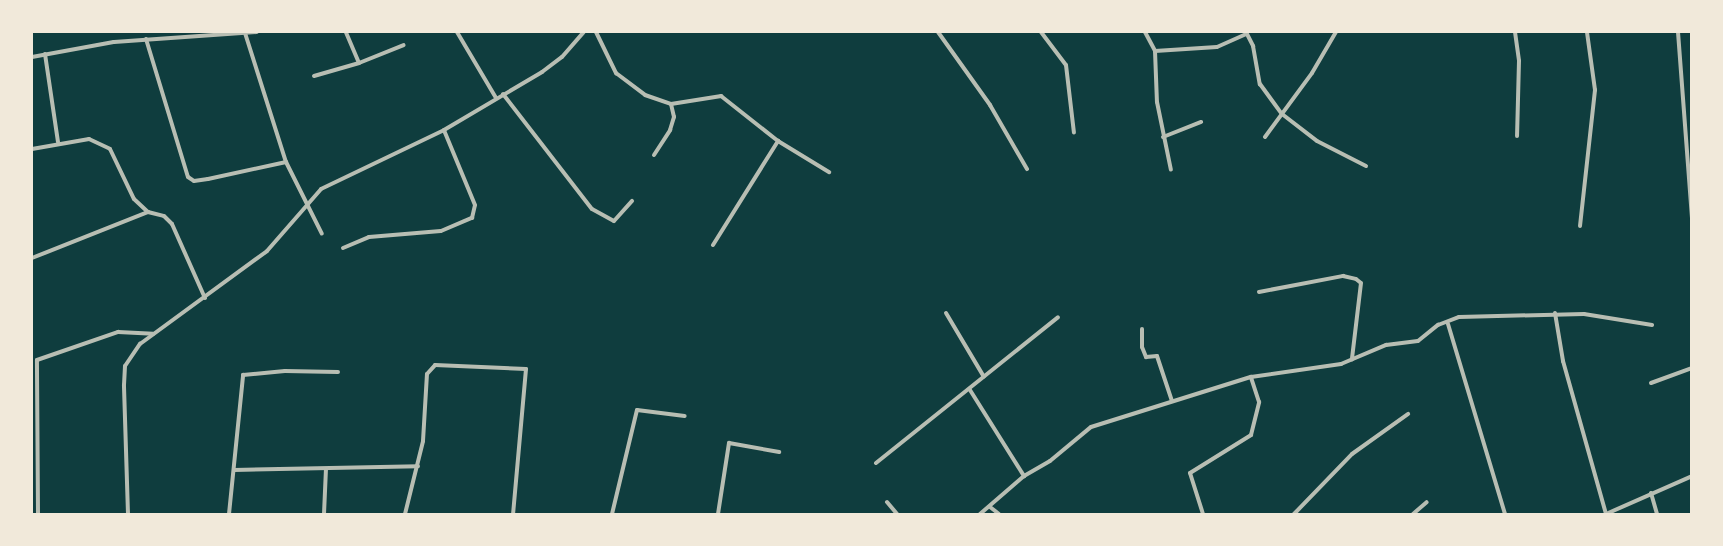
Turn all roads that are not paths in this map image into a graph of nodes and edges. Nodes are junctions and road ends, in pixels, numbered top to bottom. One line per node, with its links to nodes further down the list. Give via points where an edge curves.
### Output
1 (256, 32): 13 (street)
2 (346, 32): 20 (street)
3 (457, 32): 23 (street)
4 (584, 32): 22 (street, via 549,67)
5 (596, 32): 24 (street, via 616,73 645,95)
6 (938, 32): 39 (street, via 990,105)
7 (1041, 32): 28 (street, via 1066,65)
8 (1145, 32): 17 (street)
9 (1336, 32): 25 (street)
10 (1515, 32): 30 (street, via 1519,61)
11 (1587, 32): 46 (street, via 1594,90)
12 (1678, 32): 36 (street)
13 (245, 33): 15 (street); 37 (street)
14 (1246, 33): 17 (street, via 1217,47); 25 (street, via 1253,46 1260,84)
15 (146, 39): 18 (street); 37 (street, via 188,177 194,181 208,180)
16 (404, 45): 20 (street)
17 (1155, 51): 29 (street)
18 (45, 54): 19 (street); 33 (street)
19 (32, 57)
20 (358, 63): 21 (street)
21 (314, 76)
22 (503, 94): 23 (street); 42 (street, via 592,209 605,220 614,221)
23 (496, 98): 27 (street)
24 (671, 104): 32 (street, via 722,96); 35 (street, via 674,117 670,130)
25 (1282, 114): 31 (street); 38 (street, via 1317,141)
26 (1201, 122): 29 (street)
27 (444, 130): 43 (street, via 338,180); 49 (street, via 475,205 472,218 441,231 369,237)
28 (1074, 133)
29 (1163, 136): 40 (street)
30 (1517, 136)
31 (1265, 137)
32 (778, 141): 41 (street); 48 (street)
33 (58, 142): 34 (street); 44 (street, via 101,141 110,149 134,199)
34 (32, 149)
35 (654, 155)
36 (1689, 161): 45 (street)
37 (286, 162): 43 (street)
38 (1366, 166)
39 (1028, 169)
40 (1171, 170)
41 (829, 172)
42 (632, 201)
43 (307, 203): 47 (street); 52 (street, via 286,233 267,251)
44 (148, 212): 50 (street); 52 (street, via 164,216 172,224)
45 (1692, 220)
46 (1580, 226)
47 (322, 234)
48 (713, 244)
49 (343, 248)
50 (32, 258)
51 (1259, 292): 60 (street, via 1343,276 1356,279 1361,283)
52 (206, 298): 59 (street)
53 (946, 313): 63 (street)
54 (1555, 313): 56 (street, via 1474,314 1459,316); 57 (street); 96 (street, via 1563,361)
55 (1058, 317): 63 (street)
56 (1448, 324): 60 (street, via 1438,325 1418,341 1386,345); 95 (street)
57 (1652, 325)
58 (1142, 328): 67 (street, via 1146,357 1157,356)
59 (153, 334): 81 (street, via 118,332 37,360); 82 (street, via 136,348 125,366)
60 (1352, 360): 64 (street, via 1325,368)
61 (1692, 368): 65 (street)
62 (338, 372): 74 (street, via 274,371 243,375)
63 (984, 377): 66 (street)
64 (1251, 377): 67 (street); 92 (street, via 1259,402 1251,435 1190,474)
65 (1651, 383)
66 (970, 390): 71 (street); 75 (street)
67 (1172, 401): 75 (street, via 1091,427 1050,461)
68 (1408, 414): 93 (street, via 1352,454)
69 (685, 416): 87 (street, via 637,410)
70 (778, 452): 88 (street, via 729,443)
71 (876, 464)
72 (418, 466): 73 (street); 85 (street); 86 (street, via 430,368 435,365 526,369)
73 (326, 469): 74 (street); 84 (street)
74 (234, 470): 83 (street)
75 (1024, 476): 80 (street)
76 (1692, 476): 77 (street)
77 (1651, 493): 96 (street); 97 (street)
78 (887, 502): 89 (street)
79 (1427, 502): 94 (street)
80 (990, 507): 90 (street); 91 (street)
81 (38, 514)
82 (128, 514)
83 (229, 514)
84 (324, 514)
85 (405, 514)
86 (513, 514)
87 (612, 514)
88 (718, 514)
89 (897, 514)
90 (980, 514)
91 (999, 514)
92 (1203, 514)
93 (1294, 514)
94 (1413, 514)
95 (1506, 514)
96 (1606, 514)
97 (1657, 514)

